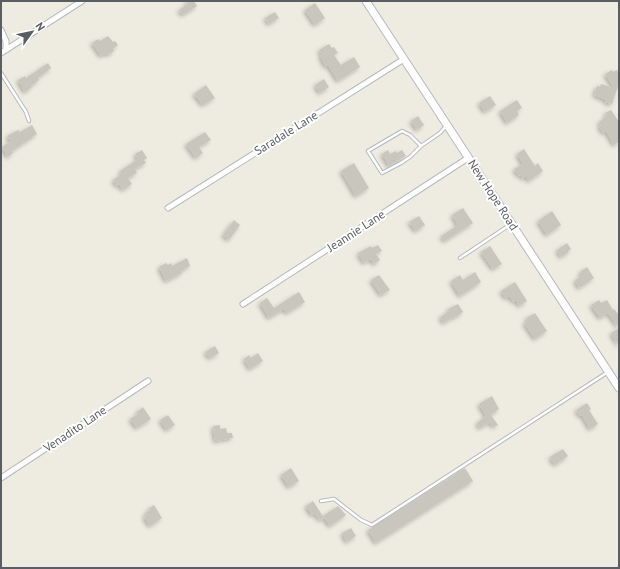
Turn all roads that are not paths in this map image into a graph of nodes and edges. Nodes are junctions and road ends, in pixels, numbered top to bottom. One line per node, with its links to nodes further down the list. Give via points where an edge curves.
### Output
1 (82, 1): 4 (street)
2 (366, 1): 6 (main road, New Hope Road)
3 (1, 30): 4 (street, via 6,41)
4 (6, 50): 5 (street)
5 (1, 53)
6 (404, 59): 9 (main road, New Hope Road); 12 (street, Saradale Lane)
7 (1, 73): 8 (lane, via 23,106)
8 (29, 121)
9 (447, 125): 10 (lane); 11 (main road, New Hope Road)
10 (421, 146): 10 (lane, via 410,157 382,173 368,151 402,131)
11 (468, 158): 13 (main road, New Hope Road); 15 (street, Jeannie Lane)
12 (168, 208)
13 (512, 224): 14 (lane); 16 (main road, New Hope Road)
14 (460, 258)
15 (243, 304)
16 (608, 371): 18 (main road, New Hope Road); 20 (lane, via 372,525 361,520 334,499)
17 (148, 380): 19 (street, Venadito Lane)
18 (619, 388)
19 (1, 478)
20 (321, 501)

